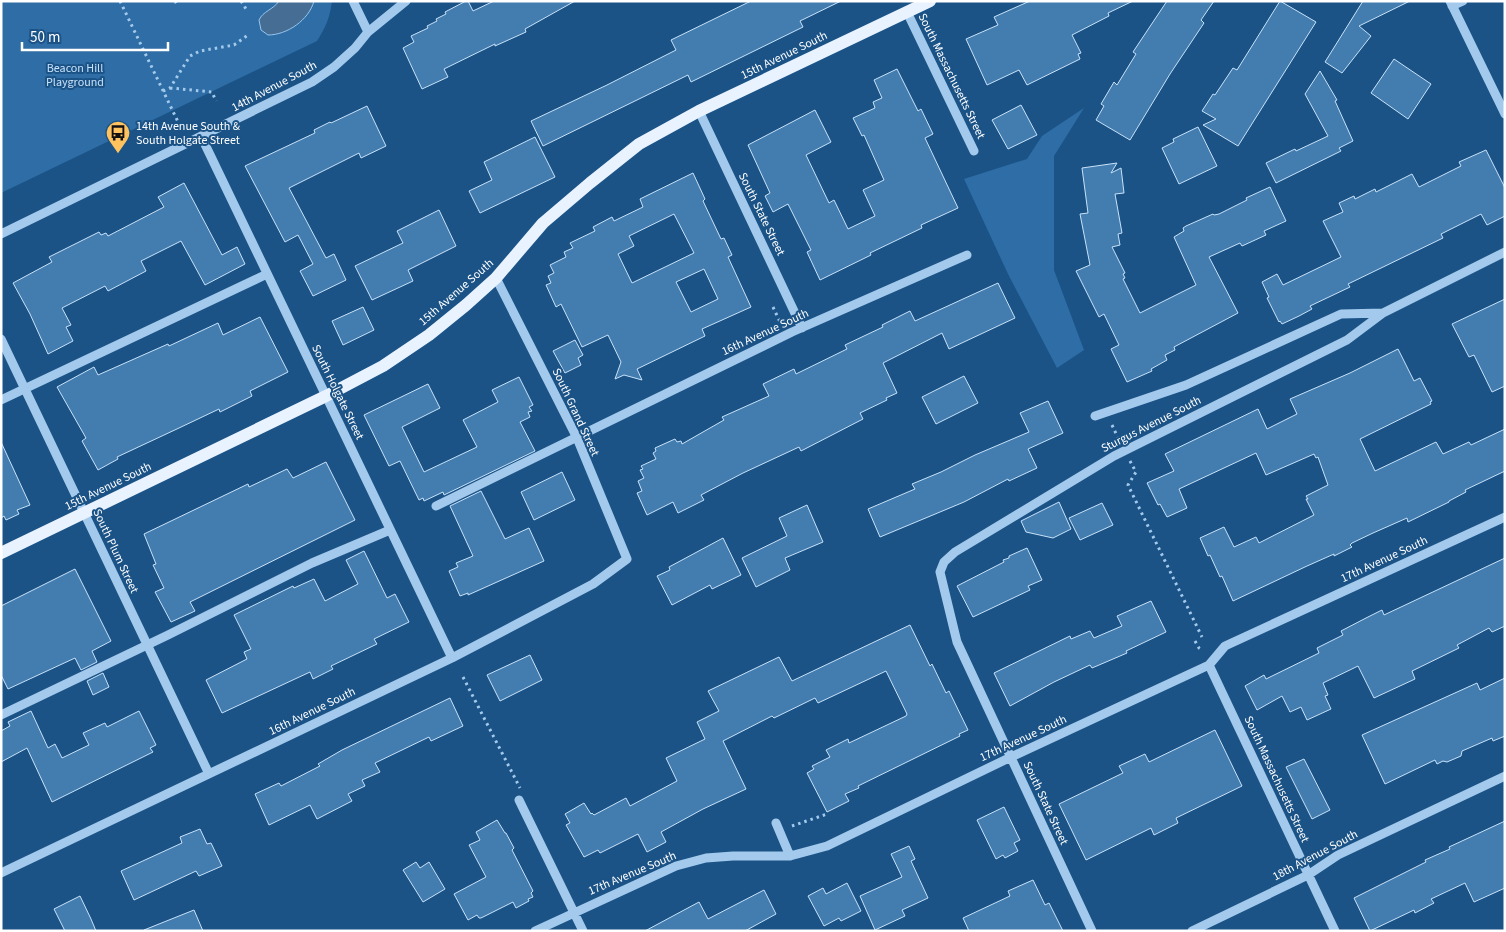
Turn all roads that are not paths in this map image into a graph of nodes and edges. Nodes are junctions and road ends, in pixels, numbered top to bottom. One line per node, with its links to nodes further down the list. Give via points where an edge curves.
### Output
1 (353, 1): 7 (street)
2 (406, 1): 7 (street, 14th Avenue South)
3 (930, 1): 6 (main road, 15th Avenue South)
4 (1463, 1): 5 (street)
5 (1451, 4): 9 (street)
6 (907, 12): 8 (main road, 15th Avenue South); 11 (street, South Massachusetts Street)
7 (368, 32): 10 (street, 14th Avenue South, via 334,67 312,82)
8 (699, 111): 16 (main road, 15th Avenue South, via 639,144 590,182 543,223); 18 (street, South State Street)
9 (1505, 114)
10 (201, 136): 12 (street, 14th Avenue South); 15 (street, South Holgate Street)
11 (974, 151)
12 (1, 234)
13 (1505, 252): 17 (street, Sturgus Avenue South)
14 (967, 255): 18 (street, 16th Avenue South)
15 (267, 274): 20 (street); 21 (street, South Holgate Street)
16 (496, 278): 21 (main road, 15th Avenue South, via 429,335 383,366); 24 (street, South Grand Street)
17 (1383, 313): 23 (street, Sturgus Avenue South, via 1341,314 1186,384); 31 (street, Sturgus Avenue South, via 1347,340 1114,456 955,552 944,562)
18 (802, 328): 24 (street, 16th Avenue South)
19 (1, 339): 20 (street, South Plum Street)
20 (25, 388): 22 (street); 26 (street, South Plum Street)
21 (326, 396): 26 (main road, 15th Avenue South); 28 (street, South Holgate Street)
22 (1, 400)
23 (1095, 416)
24 (577, 438): 25 (street, 16th Avenue South); 30 (street, South Grand Street)
25 (436, 506)
26 (85, 513): 29 (main road, 15th Avenue South); 32 (street, South Plum Street)
27 (1505, 517): 34 (street, 17th Avenue South, via 1225,646)
28 (390, 530): 32 (street, via 312,563); 33 (street, South Holgate Street)
29 (1, 553)
30 (627, 559): 33 (street, 16th Avenue South, via 593,584)
31 (940, 572): 36 (street, South State Street, via 957,642)
32 (147, 645): 35 (street); 37 (street, South Plum Street)
33 (452, 658): 37 (street, 16th Avenue South)
34 (1209, 664): 36 (street, 17th Avenue South); 43 (street, South Massachusetts Street)
35 (1, 715)
36 (1011, 757): 41 (street, 17th Avenue South, via 827,846); 47 (street, South State Street)
37 (209, 774): 42 (street, 16th Avenue South)
38 (1505, 776): 43 (street, 18th Avenue South, via 1338,855)
39 (519, 800): 44 (street)
40 (776, 823): 41 (street)
41 (790, 856): 44 (street, 17th Avenue South, via 706,858 676,866)
42 (1, 873)
43 (1308, 875): 48 (street, 18th Avenue South); 49 (street, South Massachusetts Street)
44 (574, 912): 45 (street, 17th Avenue South); 46 (street)
45 (535, 931)
46 (583, 931)
47 (1092, 931)
48 (1192, 931)
49 (1335, 931)

